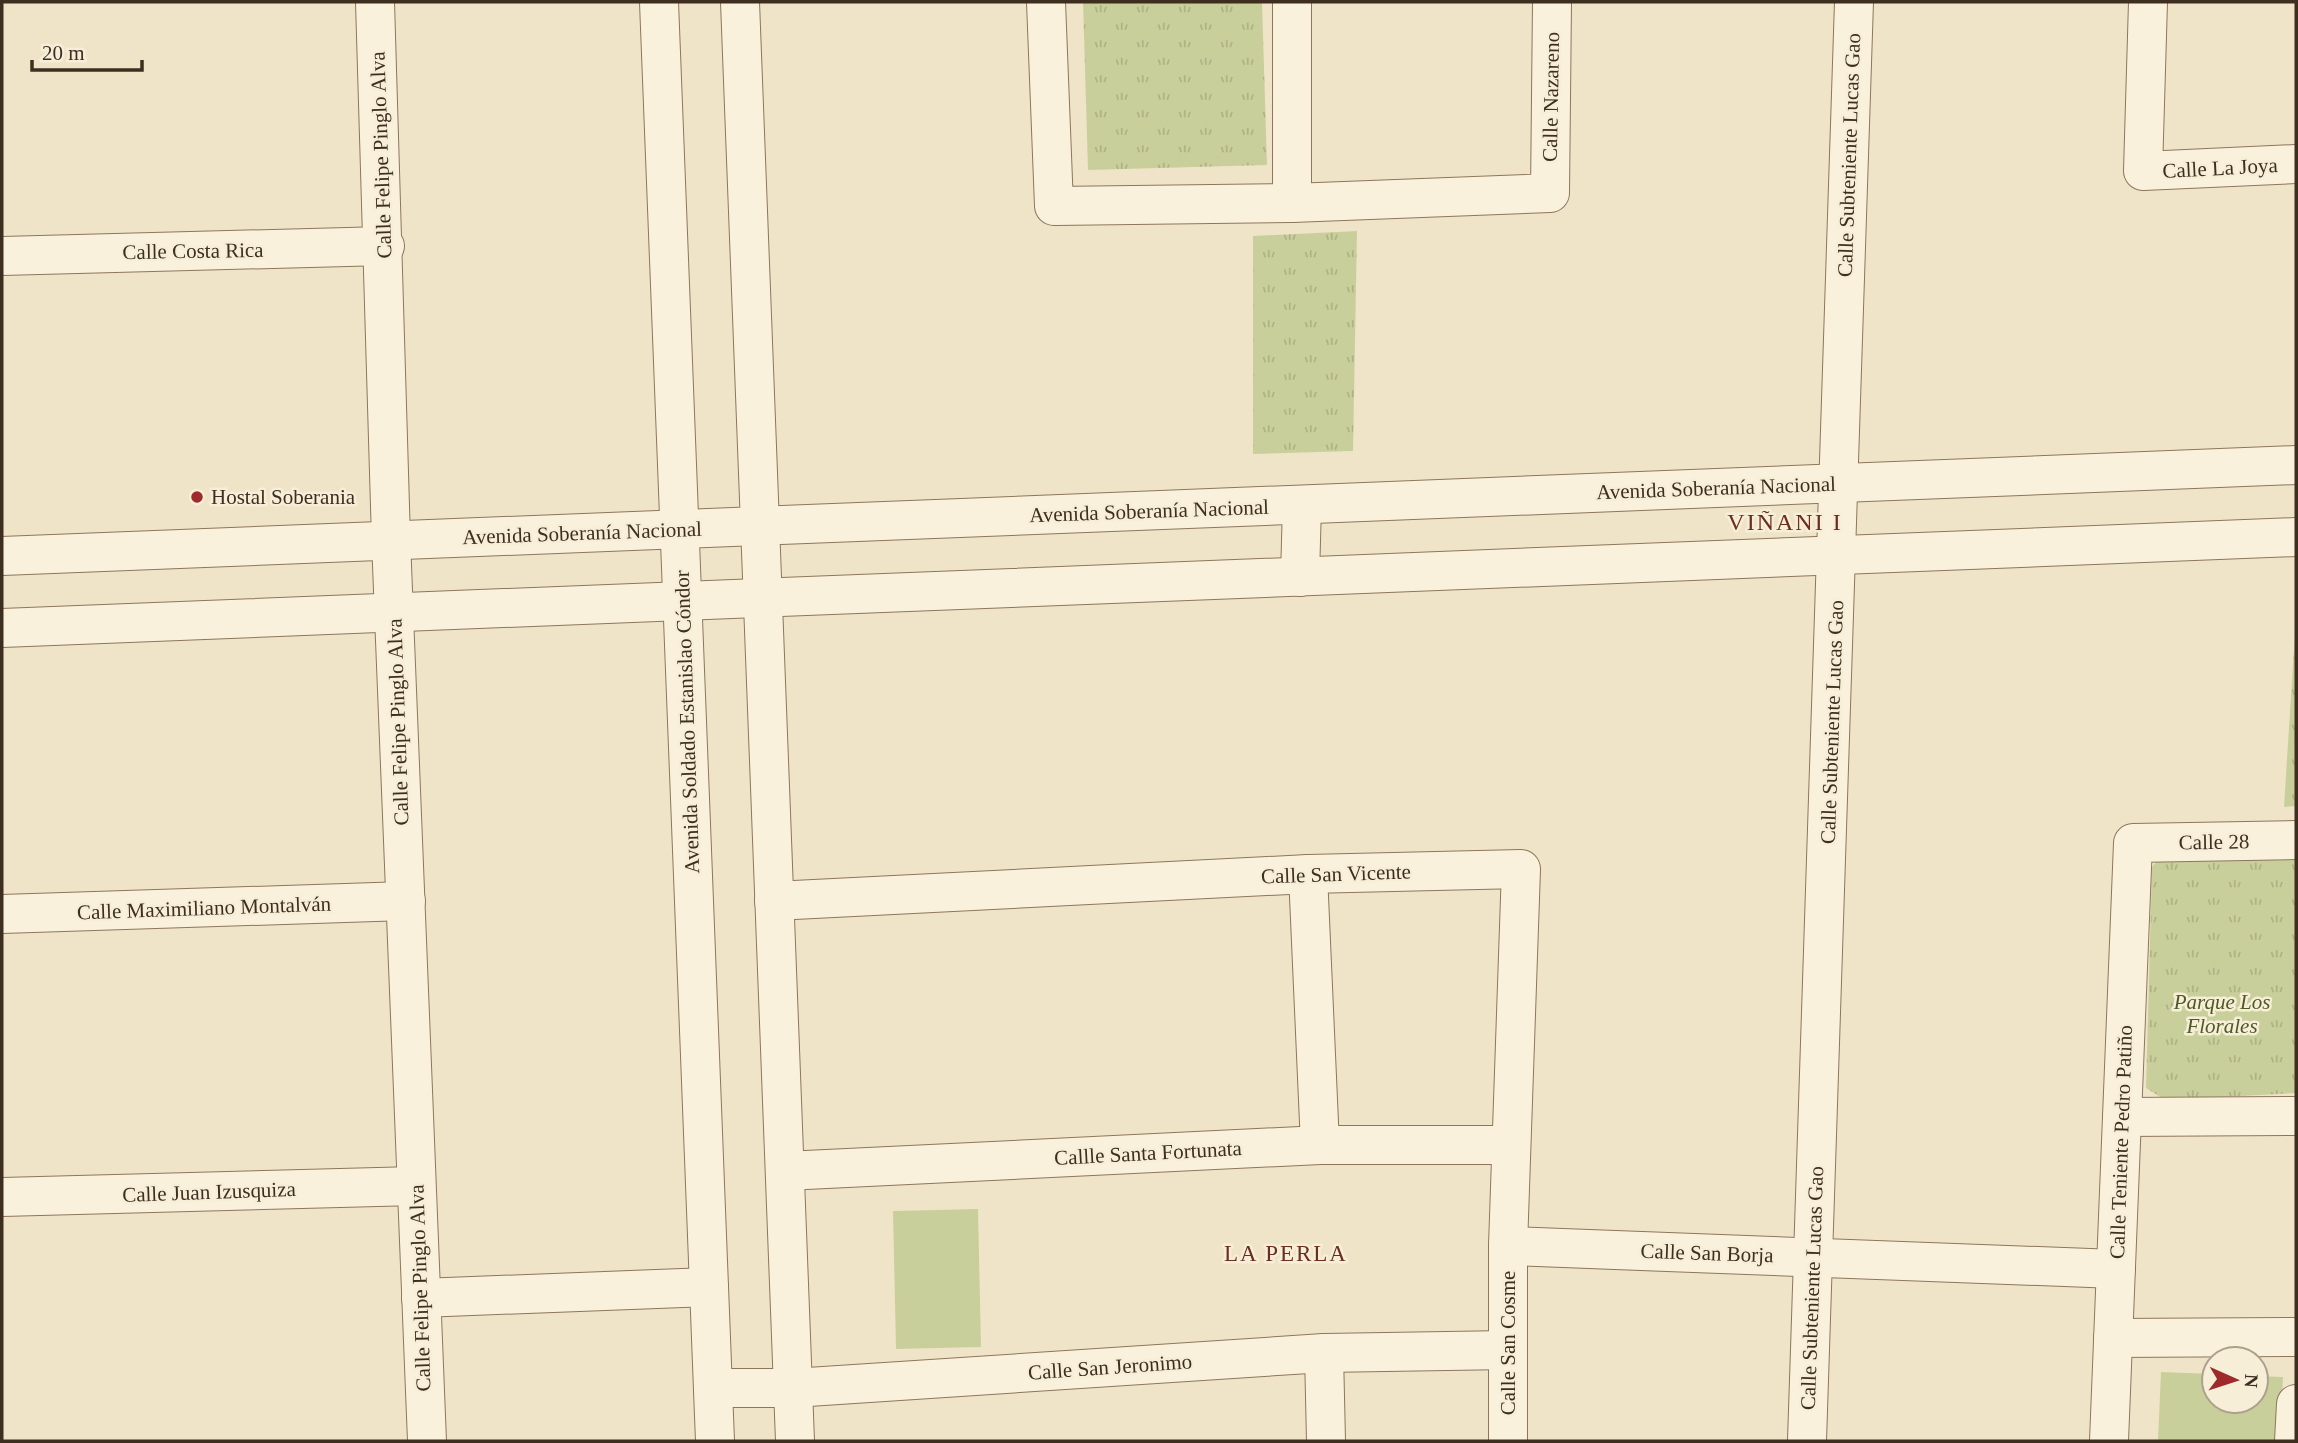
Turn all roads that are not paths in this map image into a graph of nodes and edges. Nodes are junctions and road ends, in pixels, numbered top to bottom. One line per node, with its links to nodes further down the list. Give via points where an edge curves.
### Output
1 (375, 2): 11 (street, Calle Felipe Pinglo Alva)
2 (659, 2): 17 (street, Avenida Soldado Estanislao Cóndor)
3 (740, 2): 16 (street)
4 (1046, 2): 10 (street, via 1054,206)
5 (1292, 2): 10 (street)
6 (1552, 2): 10 (street, Calle Nazareno, via 1550,193)
7 (1854, 2): 14 (street, Calle Subteniente Lucas Gao)
8 (2148, 2): 9 (street, Calle La Joya, via 2143,171)
9 (2296, 164)
10 (1292, 204)
11 (385, 246): 12 (street, Calle Costa Rica); 19 (street, Calle Felipe Pinglo Alva)
12 (2, 256)
13 (2296, 465): 14 (street, Avenida Soberanía Nacional)
14 (1840, 483): 15 (street, Avenida Soberanía Nacional); 21 (street, Calle Subteniente Lucas Gao)
15 (1302, 505): 16 (street, Avenida Soberanía Nacional); 22 (street)
16 (760, 526): 17 (street, Avenida Soberanía Nacional); 23 (street)
17 (680, 529): 19 (street, Avenida Soberanía Nacional); 24 (street, Avenida Soldado Estanislao Cóndor)
18 (2296, 537): 21 (street)
19 (391, 540): 20 (street, Avenida Soberanía Nacional); 25 (street, Calle Felipe Pinglo Alva)
20 (2, 556)
21 (1838, 556): 22 (street); 41 (street, Calle Subteniente Lucas Gao)
22 (1300, 577): 23 (street)
23 (763, 598): 24 (street); 31 (street)
24 (682, 601): 25 (street); 43 (street, Avenida Soldado Estanislao Cóndor)
25 (394, 612): 26 (street); 30 (street, Calle Felipe Pinglo Alva)
26 (2, 628)
27 (2296, 840): 28 (street, Calle 28)
28 (2133, 843): 34 (street, Calle Teniente Pedro Patiño)
29 (1308, 874): 31 (street, Calle San Vicente); 35 (street); 36 (street, Calle San Vicente, via 1521,869)
30 (405, 901): 32 (street, Calle Maximiliano Montalván); 38 (street, Calle Felipe Pinglo Alva)
31 (774, 901): 37 (street)
32 (2, 914)
33 (2296, 1116): 34 (street)
34 (2122, 1117): 42 (street, Calle Teniente Pedro Patiño)
35 (1320, 1145): 36 (street, Callle Santa Fortunata); 37 (street, Callle Santa Fortunata)
36 (1511, 1145): 40 (street, Calle San Vicente)
37 (785, 1171): 50 (street)
38 (416, 1186): 39 (street, Calle Juan Izusquiza); 44 (street, Calle Felipe Pinglo Alva)
39 (2, 1197)
40 (1508, 1246): 41 (street, Calle San Borja); 47 (street, Calle San Cosme)
41 (1813, 1258): 42 (street, Calle San Borja); 57 (street, Calle Subteniente Lucas Gao)
42 (2116, 1269): 46 (street, Calle Teniente Pedro Patiño)
43 (709, 1287): 44 (street); 49 (street, Avenida Soldado Estanislao Cóndor)
44 (421, 1298): 52 (street, Calle Felipe Pinglo Alva)
45 (2296, 1336): 46 (street)
46 (2113, 1338): 58 (street, Calle Teniente Pedro Patiño)
47 (1508, 1350): 48 (street, Calle San Jeronimo); 56 (street, Calle San Cosme)
48 (1324, 1353): 50 (street, Calle San Jeronimo); 55 (street)
49 (713, 1388): 50 (street, Calle San Jeronimo); 53 (street, Avenida Soldado Estanislao Cóndor)
50 (793, 1388): 54 (street)
51 (2296, 1404): 59 (street)
52 (427, 1441)
53 (715, 1441)
54 (795, 1441)
55 (1326, 1441)
56 (1508, 1441)
57 (1807, 1441)
58 (2109, 1441)
59 (2294, 1441)

